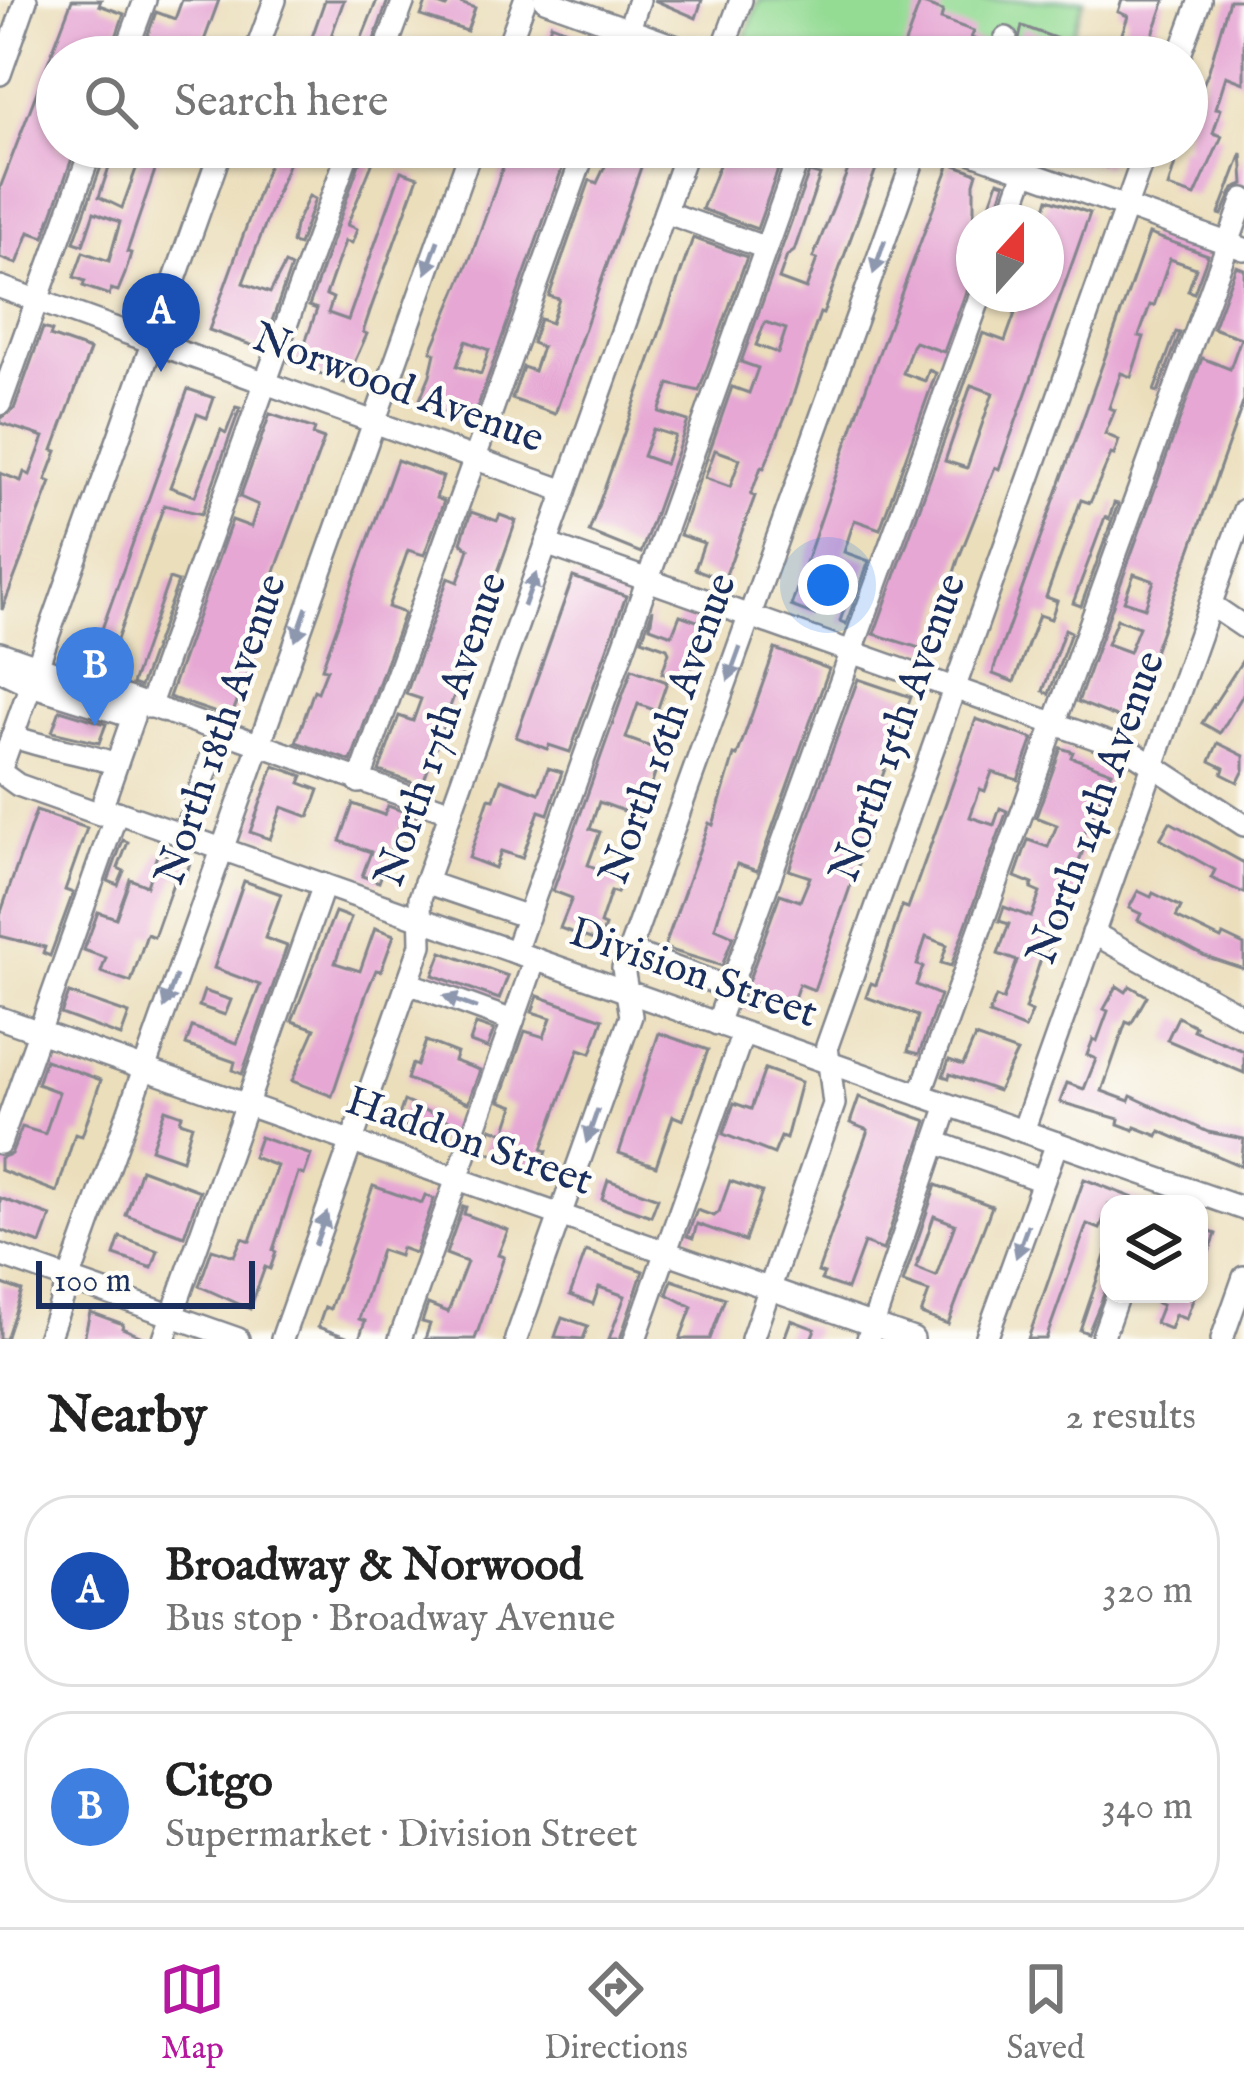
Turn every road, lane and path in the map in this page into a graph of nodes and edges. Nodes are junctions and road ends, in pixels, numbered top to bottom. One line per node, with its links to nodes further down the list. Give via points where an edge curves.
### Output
1 (26, 0): 19 (street)
2 (145, 0): 11 (street)
3 (275, 0): 12 (street)
4 (404, 0): 13 (street)
5 (525, 0): 14 (street)
6 (545, 0): 10 (street)
7 (639, 0): 10 (street)
8 (741, 0): 17 (street)
9 (1200, 0): 18 (street)
10 (628, 30): 15 (street); 16 (street)
11 (132, 36)
12 (262, 36)
13 (391, 36)
14 (512, 36)
15 (626, 36)
16 (645, 36)
17 (728, 36)
18 (1187, 36)
19 (0, 74)
20 (84, 168): 38 (street)
21 (215, 168): 40 (street)
22 (342, 168): 41 (street)
23 (464, 168): 43 (street, North 18th Avenue, one-way to 43)
24 (579, 168): 44 (street)
25 (681, 168): 34 (street, North 17th Avenue)
26 (795, 168): 36 (street)
27 (911, 168): 50 (street, North 16th Avenue, one-way to 50)
28 (1014, 168): 30 (street)
29 (1139, 168): 33 (street, North 15th Avenue)
30 (1025, 172): 32 (street); 33 (street)
31 (1244, 199): 35 (street)
32 (1013, 204)
33 (1125, 207): 35 (street); 56 (street, North 15th Avenue)
34 (665, 212): 36 (street); 45 (street, North 17th Avenue)
35 (1236, 247): 58 (street)
36 (766, 248): 48 (street)
37 (0, 287): 38 (street, Norwood Avenue)
38 (37, 300): 40 (street, Norwood Avenue); 42 (street)
39 (975, 312): 53 (street)
40 (153, 341): 41 (street, Norwood Avenue); 55 (street)
41 (265, 382): 43 (street, Norwood Avenue); 57 (street)
42 (0, 404)
43 (373, 421): 44 (street, Norwood Avenue); 61 (street, North 18th Avenue, one-way to 61)
44 (475, 458): 45 (street, Norwood Avenue); 65 (street)
45 (565, 491): 47 (street, North 17th Avenue)
46 (1244, 510): 49 (street, North 14th Avenue)
47 (547, 544): 48 (street); 67 (street, North 17th Avenue, one-way to 47)
48 (647, 579): 50 (street); 73 (street)
49 (1210, 604): 51 (street); 63 (street, North 14th Avenue)
50 (752, 616): 53 (street); 76 (street, North 16th Avenue, one-way to 76)
51 (1244, 627)
52 (0, 652): 55 (street)
53 (853, 652): 56 (street); 79 (street)
54 (0, 670): 55 (street)
55 (34, 675): 57 (street); 60 (street); 62 (street, via 133,717)
56 (955, 688): 58 (street); 87 (street, North 15th Avenue, via 827,1046)
57 (149, 707): 59 (street)
58 (1055, 724): 63 (street); 89 (street)
59 (220, 732): 61 (street); 69 (street)
60 (12, 736): 62 (street); 64 (street)
61 (258, 746): 65 (street); 70 (street, North 18th Avenue)
62 (116, 764): 66 (street)
63 (1153, 766): 68 (street); 75 (street, North 14th Avenue)
64 (3, 773): 66 (street, Division Street, via 100,814)
65 (359, 782): 67 (street)
66 (110, 806): 69 (street, Division Street); 85 (street)
67 (451, 812): 71 (street, North 17th Avenue)
68 (1244, 825)
69 (184, 836): 70 (street, Division Street)
70 (222, 849): 72 (street, Division Street); 88 (street, North 18th Avenue, one-way to 88)
71 (425, 882): 73 (street); 74 (street, North 17th Avenue)
72 (324, 885): 74 (street, Division Street); 90 (street)
73 (528, 917): 77 (street)
74 (421, 920): 77 (street, Division Street); 78 (street, North 17th Avenue)
75 (1094, 933): 81 (street); 92 (street, North 14th Avenue)
76 (629, 952): 79 (street); 80 (street, North 16th Avenue)
77 (525, 956): 80 (street, Division Street); 83 (street)
78 (408, 983): 83 (street, one-way to 78); 93 (street, North 17th Avenue)
79 (730, 988): 84 (street)
80 (626, 992): 84 (street, Division Street); 102 (street, North 16th Avenue, one-way to 102, via 631,1016)
81 (1244, 1017)
82 (0, 1018): 85 (street, Haddon Street)
83 (513, 1021): 97 (street)
84 (717, 1024): 86 (street, Division Street)
85 (39, 1032): 88 (street, Haddon Street); 95 (street)
86 (743, 1033): 87 (street, Division Street); 103 (street)
87 (830, 1063): 89 (street, Division Street); 107 (street, North 15th Avenue, via 834,1105)
88 (142, 1068): 90 (street, Haddon Street); 106 (street, North 18th Avenue)
89 (920, 1095): 91 (street, Division Street)
90 (247, 1105): 93 (street, Haddon Street); 109 (street)
91 (948, 1105): 92 (street, Division Street); 94 (street)
92 (1023, 1131): 96 (street, Division Street)
93 (352, 1142): 97 (street, Haddon Street); 113 (street, North 17th Avenue, one-way to 93)
94 (935, 1142): 99 (street); 110 (street)
95 (0, 1143)
96 (1057, 1143): 98 (street, Division Street); 99 (street)
97 (457, 1179): 102 (street, Haddon Street); 114 (street)
98 (1159, 1179): 100 (street); 101 (street, Division Street)
99 (1043, 1181): 119 (street, one-way to 119)
100 (1153, 1195)
101 (1244, 1209)
102 (560, 1215): 103 (street, Haddon Street); 115 (street, North 16th Avenue)
103 (666, 1252): 107 (street, Haddon Street); 116 (street)
104 (0, 1255): 106 (street)
105 (1244, 1277): 121 (street)
106 (69, 1279): 109 (street); 111 (street, North 18th Avenue)
107 (770, 1288): 110 (street, Haddon Street); 117 (street, North 15th Avenue)
108 (1115, 1303): 120 (street)
109 (168, 1328): 112 (street)
110 (871, 1332): 118 (street, Haddon Street)
111 (48, 1339)
112 (238, 1339)
113 (282, 1339)
114 (400, 1339)
115 (516, 1339)
116 (635, 1339)
117 (752, 1339)
118 (913, 1339)
119 (986, 1339)
120 (1102, 1339)
121 (1222, 1339)

